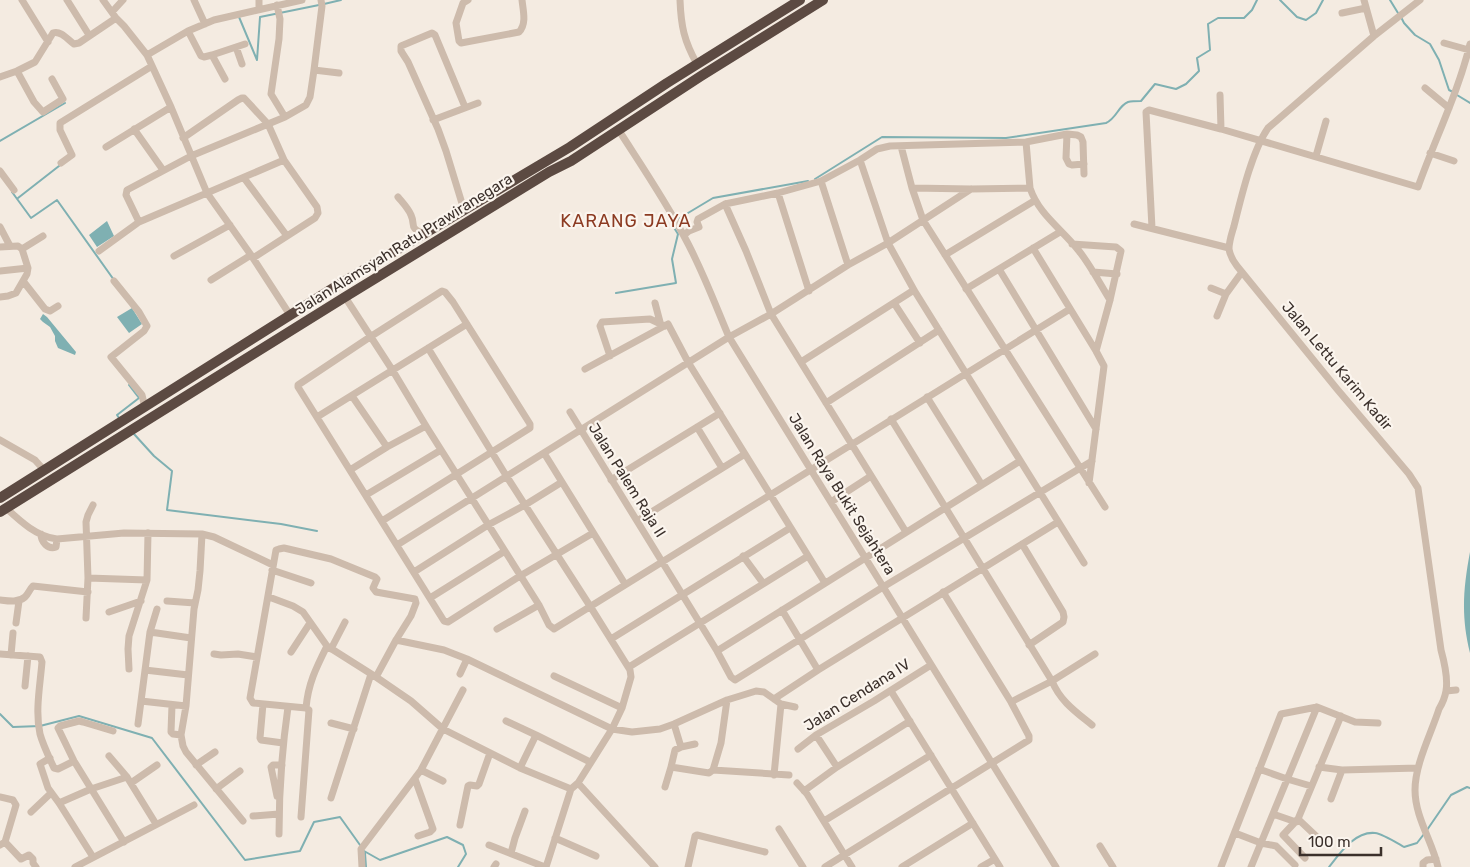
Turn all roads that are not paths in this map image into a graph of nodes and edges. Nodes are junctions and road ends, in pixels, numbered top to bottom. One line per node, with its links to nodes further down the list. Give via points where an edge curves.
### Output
1 (22, 0): 26 (street)
2 (67, 0): 24 (street)
3 (103, 0): 21 (street)
4 (123, 0): 21 (street)
5 (194, 0): 22 (street)
6 (259, 0): 17 (street)
7 (297, 0): 19 (street)
8 (468, 0): 9 (street, via 463,3 456,23 461,43 519,32 524,19)
9 (522, 0)
10 (680, 0): 34 (street, via 682,29)
11 (800, 0): 16 (highway, Jalan Alamsyah Ratu Prawiranegara)
12 (823, 0): 53 (highway, Jalan Alamsyah Ratu Prawiranegara)
13 (1364, 0): 18 (street)
14 (1420, 0): 25 (street)
15 (321, 3): 36 (street)
16 (789, 3): 34 (highway, Jalan Alamsyah Ratu Prawiranegara)
17 (259, 8): 19 (street); 22 (street)
18 (1366, 8): 20 (street); 25 (street)
19 (278, 10): 48 (street, via 279,39 271,94)
20 (1342, 13)
21 (114, 14): 24 (street); 31 (street)
22 (205, 24): 23 (street)
23 (188, 31): 31 (street); 32 (street, via 202,57)
24 (89, 36): 26 (street, via 74,44 56,32)
25 (1374, 36): 57 (street, via 1273,123)
26 (48, 42): 37 (street, via 35,62)
27 (1444, 42): 30 (street)
28 (245, 44): 29 (street)
29 (236, 47): 32 (street); 33 (street)
30 (1469, 47): 47 (street)
31 (147, 55): 35 (street)
32 (212, 55): 41 (street)
33 (242, 64)
34 (697, 64): 83 (highway, Jalan Alamsyah Ratu Prawiranegara, via 570,147)
35 (152, 66): 45 (street); 67 (street, via 60,123 72,155)
36 (314, 70): 38 (street); 48 (street, via 306,105)
37 (17, 71): 39 (street); 40 (street, via 42,112 63,99)
38 (339, 74)
39 (0, 77)
40 (52, 79)
41 (225, 80)
42 (1425, 88): 47 (street)
43 (1220, 95): 54 (street)
44 (478, 103): 46 (street)
45 (171, 107): 52 (street); 56 (street)
46 (464, 107): 49 (street); 49 (street, via 435,35 432,33 402,45 400,49)
47 (1450, 108): 61 (street)
48 (285, 117): 51 (street)
49 (433, 120): 83 (street, via 445,153)
50 (1326, 121): 63 (street)
51 (268, 124): 56 (street, via 242,98); 62 (street); 64 (street)
52 (134, 129): 60 (street); 69 (street)
53 (618, 129): 89 (highway, Jalan Alamsyah Ratu Prawiranegara, via 571,161); 92 (street, Jalan Raya Bukit Sejahtera)
54 (1221, 129): 57 (street); 90 (street, via 1149,110 1146,112)
55 (1066, 134): 58 (street); 68 (street, via 1082,139); 68 (street, via 1067,161 1072,165)
56 (184, 138): 62 (street)
57 (1260, 140): 63 (street); 101 (street)
58 (1026, 142): 59 (street); 75 (street)
59 (901, 146): 65 (street, via 877,149); 74 (street)
60 (106, 147)
61 (1430, 153): 63 (street, via 1418,187); 66 (street)
62 (191, 156): 69 (street); 78 (street)
63 (1316, 156)
64 (284, 160): 72 (street); 95 (street, via 318,213)
65 (860, 160): 73 (street); 96 (street)
66 (1454, 161)
67 (62, 163)
68 (1084, 164): 71 (street)
69 (163, 170): 85 (street, via 126,192)
70 (0, 171): 77 (street)
71 (1084, 174)
72 (244, 178): 78 (street); 95 (street)
73 (821, 182): 79 (street); 107 (street)
74 (912, 188): 76 (street); 84 (street)
75 (1030, 188): 76 (street); 81 (street)
76 (971, 189): 84 (street)
77 (14, 190)
78 (207, 193): 85 (street); 87 (street)
79 (778, 193): 82 (street); 120 (street)
80 (398, 197): 93 (street, via 411,215 414,228)
81 (1034, 201): 91 (street); 104 (street)
82 (725, 204): 92 (street, via 698,219 699,227); 129 (street)
83 (459, 213): 89 (highway); 93 (highway, Jalan Alamsyah Ratu Prawiranegara)
84 (923, 220): 96 (street); 104 (street)
85 (139, 222): 103 (street)
86 (1134, 224): 90 (street)
87 (230, 225): 105 (street); 106 (street)
88 (0, 227): 98 (street)
89 (459, 227): 123 (highway, Jalan Alamsyah Ratu Prawiranegara)
90 (1152, 228): 101 (street)
91 (1060, 232): 97 (street); 100 (street)
92 (683, 233): 137 (street, Jalan Raya Bukit Sejahtera)
93 (424, 234): 130 (highway, Jalan Alamsyah Ratu Prawiranegara)
94 (44, 236): 102 (street)
95 (287, 236): 106 (street)
96 (888, 243): 107 (street); 119 (street)
97 (1072, 244): 111 (street); 113 (street, via 1118,248 1122,254)
98 (10, 246): 99 (street); 102 (street)
99 (0, 247)
100 (1033, 248): 109 (street); 128 (street)
101 (1229, 248): 112 (street, Jalan Lettu Karim Kadir)
102 (22, 249): 108 (street)
103 (99, 251)
104 (945, 255): 118 (street)
105 (174, 256)
106 (252, 257): 114 (street); 130 (street)
107 (848, 265): 120 (street)
108 (28, 268): 110 (street); 115 (street)
109 (999, 269): 118 (street); 135 (street)
110 (0, 271)
111 (1093, 272): 113 (street); 124 (street)
112 (1242, 272): 121 (street); 274 (street, Jalan Lettu Karim Kadir, via 1416,484 1420,494)
113 (1117, 274): 124 (street)
114 (211, 280)
115 (23, 281): 122 (street, via 16,292); 127 (street, via 45,310)
116 (114, 281): 151 (street, via 147,326 111,357 142,395)
117 (1211, 288): 121 (street)
118 (966, 289): 140 (street)
119 (914, 290): 126 (street); 134 (street)
120 (809, 291): 129 (street)
121 (1226, 294): 131 (street)
122 (0, 297)
123 (345, 297): 136 (street); 191 (highway, Jalan Alamsyah Ratu Prawiranegara)
124 (1110, 300): 141 (street)
125 (655, 303): 133 (street)
126 (894, 303): 138 (street); 144 (street)
127 (58, 306)
128 (1070, 309): 135 (street); 141 (street)
129 (771, 314): 137 (street); 144 (street)
130 (290, 316): 151 (highway, Jalan Alamsyah Ratu Prawiranegara)
131 (1217, 316)
132 (467, 324): 136 (street, via 442,291); 139 (street); 164 (street, via 531,425)
133 (662, 324): 142 (street); 142 (street, via 645,319 602,322 600,326); 143 (street, via 668,324)
134 (939, 330): 138 (street); 147 (street)
135 (1036, 330): 140 (street); 158 (street)
136 (370, 337): 146 (street); 154 (street, via 298,385)
137 (728, 337): 143 (street); 170 (street, Jalan Raya Bukit Sejahtera)
138 (920, 342): 150 (street)
139 (428, 348): 146 (street); 164 (street)
140 (1004, 349): 147 (street); 171 (street)
141 (1096, 351): 158 (street, via 1104,369)
142 (610, 356): 145 (street)
143 (688, 362): 153 (street); 159 (street)
144 (801, 362): 150 (street)
145 (585, 369)
146 (393, 371): 148 (street); 156 (street)
147 (966, 373): 149 (street); 167 (street)
148 (352, 396): 154 (street); 162 (street)
149 (927, 397): 155 (street); 180 (street)
150 (826, 403): 161 (street)
151 (145, 408): 172 (highway, Jalan Alamsyah Ratu Prawiranegara)
152 (570, 412): 159 (street, Jalan Palem Raja II)
153 (720, 413): 157 (street); 166 (street)
154 (317, 417): 173 (street)
155 (891, 419): 161 (street); 189 (street)
156 (426, 426): 162 (street); 163 (street)
157 (696, 427): 169 (street); 177 (street)
158 (1096, 429): 168 (street)
159 (581, 430): 165 (street); 177 (street, Jalan Palem Raja II)
160 (0, 440): 172 (street, via 35,460)
161 (851, 444): 170 (street); 175 (street)
162 (387, 447): 173 (street)
163 (441, 450): 174 (street); 183 (street)
164 (492, 452): 174 (street); 176 (street)
165 (544, 453): 176 (street); 178 (street)
166 (745, 454): 169 (street); 182 (street)
167 (1020, 461): 180 (street); 181 (street)
168 (1092, 461): 171 (street); 179 (street)
169 (722, 468): 193 (street)
170 (810, 469): 182 (street); 186 (street, Jalan Raya Bukit Sejahtera)
171 (1080, 469): 179 (street); 181 (street)
172 (44, 470): 184 (highway, Jalan Alamsyah Ratu Prawiranegara)
173 (350, 470): 183 (street)
174 (456, 474): 185 (street); 192 (street)
175 (871, 476): 186 (street); 198 (street)
176 (507, 477): 185 (street); 188 (street)
177 (611, 480): 193 (street, Jalan Palem Raja II)
178 (562, 482): 188 (street); 197 (street)
179 (1089, 483): 190 (street)
180 (982, 485): 189 (street)
181 (1040, 493): 194 (street); 202 (street)
182 (770, 494): 196 (street); 210 (street)
183 (366, 495): 192 (street)
184 (0, 498)
185 (472, 499): 195 (street); 204 (street)
186 (830, 502): 209 (street, Jalan Raya Bukit Sejahtera)
187 (93, 505): 201 (street, via 86,522)
188 (525, 505): 195 (street); 206 (street)
189 (945, 508): 198 (street); 202 (street)
190 (1104, 508)
191 (3, 510): 201 (street, via 51,538)
192 (382, 521): 204 (street)
193 (637, 521): 210 (street, Jalan Palem Raja II)
194 (1058, 522): 203 (street); 211 (street)
195 (488, 525): 205 (street); 214 (street)
196 (790, 528): 207 (street); 208 (street)
197 (593, 532): 206 (street); 221 (street)
198 (906, 532): 209 (street)
199 (148, 533): 200 (street); 201 (street); 217 (street)
200 (202, 534): 212 (street, via 214,537); 232 (street)
201 (86, 537): 216 (street)
202 (964, 538): 213 (street); 222 (street)
203 (1022, 544): 213 (street); 251 (street, via 1064,617 1063,622)
204 (397, 545): 214 (street)
205 (505, 551): 215 (street); 227 (street)
206 (557, 554): 215 (street); 234 (street)
207 (743, 556): 219 (street); 225 (street)
208 (808, 556): 219 (street); 220 (street)
209 (865, 558): 220 (street); 222 (street, Jalan Raya Bukit Sejahtera)
210 (662, 562): 221 (street); 225 (street, Jalan Palem Raja II)
211 (1084, 563)
212 (272, 568): 218 (street); 226 (street); 250 (street, via 276,550 281,548 331,558 376,577 373,588 376,592 415,599 411,616)
213 (982, 568): 224 (street); 251 (street)
214 (414, 572): 227 (street)
215 (520, 576): 227 (street, via 446,622); 233 (street)
216 (88, 578): 217 (street); 223 (street)
217 (147, 580): 231 (street)
218 (311, 583)
219 (763, 583): 243 (street)
220 (825, 583): 236 (street)
221 (625, 584): 234 (street)
222 (883, 587): 239 (street, Jalan Raya Bukit Sejahtera); 249 (street)
223 (88, 592): 230 (street, via 33,586); 238 (street)
224 (943, 592): 239 (street); 280 (street)
225 (682, 595): 243 (street, Jalan Palem Raja II); 248 (street)
226 (269, 598): 242 (street, via 298,608); 260 (street)
227 (430, 598)
228 (0, 600): 230 (street)
229 (167, 600): 232 (street)
230 (19, 601): 241 (street)
231 (141, 601): 237 (street); 264 (street, via 129,636)
232 (195, 604): 247 (street)
233 (539, 605): 234 (street, via 552,628); 244 (street)
234 (590, 606): 248 (street)
235 (157, 608): 245 (street)
236 (782, 610): 249 (street); 253 (street)
237 (108, 612)
238 (86, 618)
239 (902, 618): 262 (street, Jalan Raya Bukit Sejahtera); 266 (street)
240 (346, 622): 252 (street)
241 (16, 623)
242 (310, 623): 252 (street); 254 (street)
243 (700, 623): 253 (street, Jalan Palem Raja II); 263 (street)
244 (497, 629)
245 (150, 632): 247 (street); 265 (street)
246 (13, 633): 258 (street)
247 (192, 638): 268 (street)
248 (611, 639): 263 (street)
249 (800, 639): 253 (street, Jalan Palem Raja II, via 735,680); 266 (street)
250 (396, 640): 261 (street, via 444,650); 269 (street)
251 (1029, 645): 271 (street)
252 (329, 647): 269 (street); 288 (street, via 314,671)
253 (717, 651)
254 (291, 652)
255 (0, 654): 258 (street)
256 (214, 654): 260 (street)
257 (1095, 654): 271 (street)
258 (12, 655): 259 (street)
259 (28, 656): 272 (street); 313 (street, via 40,657 42,662 38,721)
260 (257, 658): 281 (street, via 250,698 253,703)
261 (467, 659): 267 (street); 300 (street)
262 (931, 665): 276 (street, Jalan Cendana IV); 316 (street, Jalan Raya Bukit Sejahtera)
263 (628, 667): 289 (street, via 631,677)
264 (129, 669)
265 (146, 670): 268 (street); 279 (street)
266 (818, 670): 277 (street)
267 (460, 674)
268 (188, 675): 284 (street)
269 (374, 676): 298 (street); 299 (street)
270 (554, 676): 289 (street)
271 (1052, 681): 280 (street); 297 (street, via 1062,700)
272 (25, 686)
273 (463, 690): 298 (street)
274 (1446, 690): 275 (street); 323 (street, Jalan Lettu Karim Kadir)
275 (1456, 690)
276 (891, 691): 292 (street); 304 (street, Jalan Cendana IV)
277 (774, 699): 278 (street, via 756,690); 282 (street)
278 (727, 700): 296 (street); 327 (street, via 721,743)
279 (141, 701): 283 (street); 295 (street)
280 (1011, 702): 316 (street, via 1029,740)
281 (264, 704): 285 (street); 305 (street, via 260,738)
282 (781, 704): 286 (street); 329 (street)
283 (172, 705): 284 (street); 302 (street, via 170,732)
284 (186, 706): 302 (street)
285 (288, 707): 288 (street); 305 (street)
286 (794, 707)
287 (1317, 707): 290 (street); 324 (street, via 1281,714); 333 (street)
288 (306, 708): 355 (street, via 310,712)
289 (622, 708): 300 (street)
290 (1341, 716): 293 (street, via 1360,723); 322 (street)
291 (506, 721): 303 (street)
292 (910, 721): 311 (street); 321 (street)
293 (1378, 722)
294 (331, 723): 299 (street)
295 (138, 724)
296 (674, 724): 300 (street, via 646,731); 307 (street)
297 (1092, 724)
298 (443, 728): 310 (street); 326 (street)
299 (354, 729): 346 (street)
300 (612, 729): 315 (street)
301 (113, 731): 314 (street, via 79,721 58,727)
302 (181, 735): 318 (street, via 183,746)
303 (536, 735): 315 (street); 319 (street)
304 (816, 735): 308 (street, Jalan Cendana IV); 321 (street)
305 (283, 743): 350 (street)
306 (695, 744): 307 (street)
307 (681, 747): 320 (street, via 674,752)
308 (798, 749)
309 (215, 752): 318 (street)
310 (490, 753): 319 (street); 361 (street, via 479,784 468,786)
311 (931, 755): 339 (street); 358 (street)
312 (109, 756): 332 (street)
313 (50, 758): 314 (street, via 56,769); 344 (street, via 40,764)
314 (74, 761): 340 (street)
315 (590, 762): 335 (street)
316 (992, 764): 339 (street); 394 (street, Jalan Raya Bukit Sejahtera)
317 (157, 765): 332 (street)
318 (196, 765): 341 (street)
319 (520, 768): 342 (street)
320 (670, 768): 327 (street); 338 (street)
321 (837, 768): 343 (street)
322 (1319, 768): 328 (street); 337 (street)
323 (1418, 768): 328 (street); 380 (street, Jalan Lettu Karim Kadir, via 1415,790 1421,820)
324 (1259, 769): 333 (street); 363 (street)
325 (240, 770): 341 (street)
326 (421, 770): 331 (street); 334 (street)
327 (713, 770): 329 (street)
328 (1342, 770): 347 (street)
329 (774, 775): 330 (street)
330 (789, 775)
331 (414, 779): 365 (street, via 433,828); 385 (street, via 361,849)
332 (129, 780): 340 (street); 360 (street)
333 (1287, 780): 337 (street); 353 (street)
334 (443, 781)
335 (578, 783): 342 (street); 382 (street)
336 (797, 783): 343 (street)
337 (1311, 786): 357 (street)
338 (665, 787)
339 (952, 788): 359 (street); 375 (street)
340 (91, 789): 348 (street); 368 (street)
341 (216, 789): 356 (street)
342 (571, 789): 367 (street)
343 (804, 791): 358 (street)
344 (51, 793): 348 (street); 352 (street)
345 (0, 797): 370 (street, via 12,800 16,805)
346 (331, 798)
347 (1331, 799)
348 (59, 803): 377 (street)
349 (194, 805): 360 (street)
350 (279, 811): 354 (street); 364 (street)
351 (525, 811): 374 (street)
352 (31, 812)
353 (1273, 814): 357 (street); 369 (street)
354 (253, 816)
355 (301, 817)
356 (243, 821)
357 (1297, 821): 366 (street); 379 (street, via 1283,835)
358 (824, 822): 375 (street)
359 (973, 823): 378 (street); 391 (street)
360 (156, 824): 368 (street)
361 (460, 825)
362 (779, 829): 388 (street)
363 (1235, 833): 369 (street); 396 (street)
364 (279, 834)
365 (418, 836)
366 (1316, 836)
367 (555, 838): 376 (street); 386 (street)
368 (124, 842): 377 (street)
369 (1261, 843): 381 (street, via 1277,847); 397 (street)
370 (2, 844): 383 (street, via 21,859 29,855)
371 (489, 845): 374 (street)
372 (1100, 846): 395 (street)
373 (765, 852): 387 (street, via 697,835)
374 (511, 853): 386 (street)
375 (845, 855): 389 (street); 390 (street)
376 (596, 856)
377 (93, 857): 384 (street)
378 (995, 858): 392 (street); 393 (street)
379 (1305, 858)
380 (1436, 858): 398 (street, via 1427,860); 399 (street, Jalan Lettu Karim Kadir)
381 (1295, 865)
382 (653, 866)
383 (36, 867)
384 (75, 867)
385 (362, 867)
386 (545, 867)
387 (688, 867)
388 (803, 867)
389 (825, 867)
390 (852, 867)
391 (902, 867)
392 (981, 867)
393 (1000, 867)
394 (1056, 867)
395 (1113, 867)
396 (1222, 867)
397 (1251, 867)
398 (1424, 867)
399 (1438, 867)

